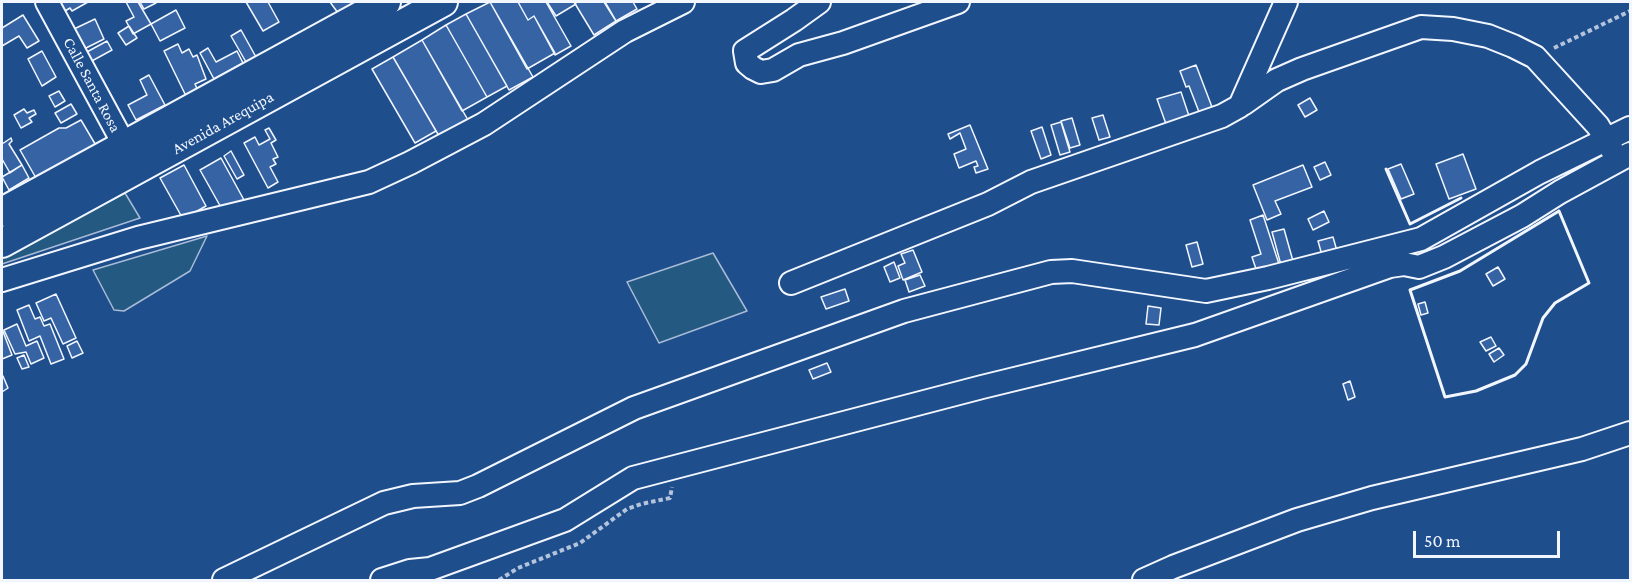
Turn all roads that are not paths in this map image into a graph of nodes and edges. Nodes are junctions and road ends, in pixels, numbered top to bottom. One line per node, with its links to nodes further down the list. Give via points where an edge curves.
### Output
1 (47, 2): 12 (street, Calle Santa Rosa)
2 (386, 2): 12 (main road, Avenida Arequipa)
3 (443, 2): 8 (main road, Avenida Arequipa)
4 (683, 2): 16 (street, via 625,31 484,124 369,182 138,238)
5 (819, 2): 6 (street, via 745,51 747,63 761,72 773,70 799,55)
6 (958, 2)
7 (1286, 2): 9 (street)
8 (409, 10): 12 (main road, Avenida Arequipa)
9 (1240, 106): 11 (street, via 1277,80 1302,69 1421,27 1453,29 1488,36 1535,57); 17 (street, via 1222,116 1031,182 988,204)
10 (1630, 128): 11 (street)
11 (1605, 138): 13 (street); 19 (street, via 1421,239 1268,278 1206,291 1072,271 1051,272 904,311 634,408 460,493 413,496 384,503)
12 (131, 157): 14 (main road, Avenida Arequipa); 15 (main road, Avenida Arequipa)
13 (1626, 161): 20 (street, via 1419,267 1390,266 1195,335 633,478 565,520 430,569)
14 (2, 212)
15 (2, 243)
16 (2, 280)
17 (791, 283)
18 (1630, 433): 21 (street, via 1582,449 1307,517)
19 (224, 580)
20 (382, 580)
21 (1144, 580)

